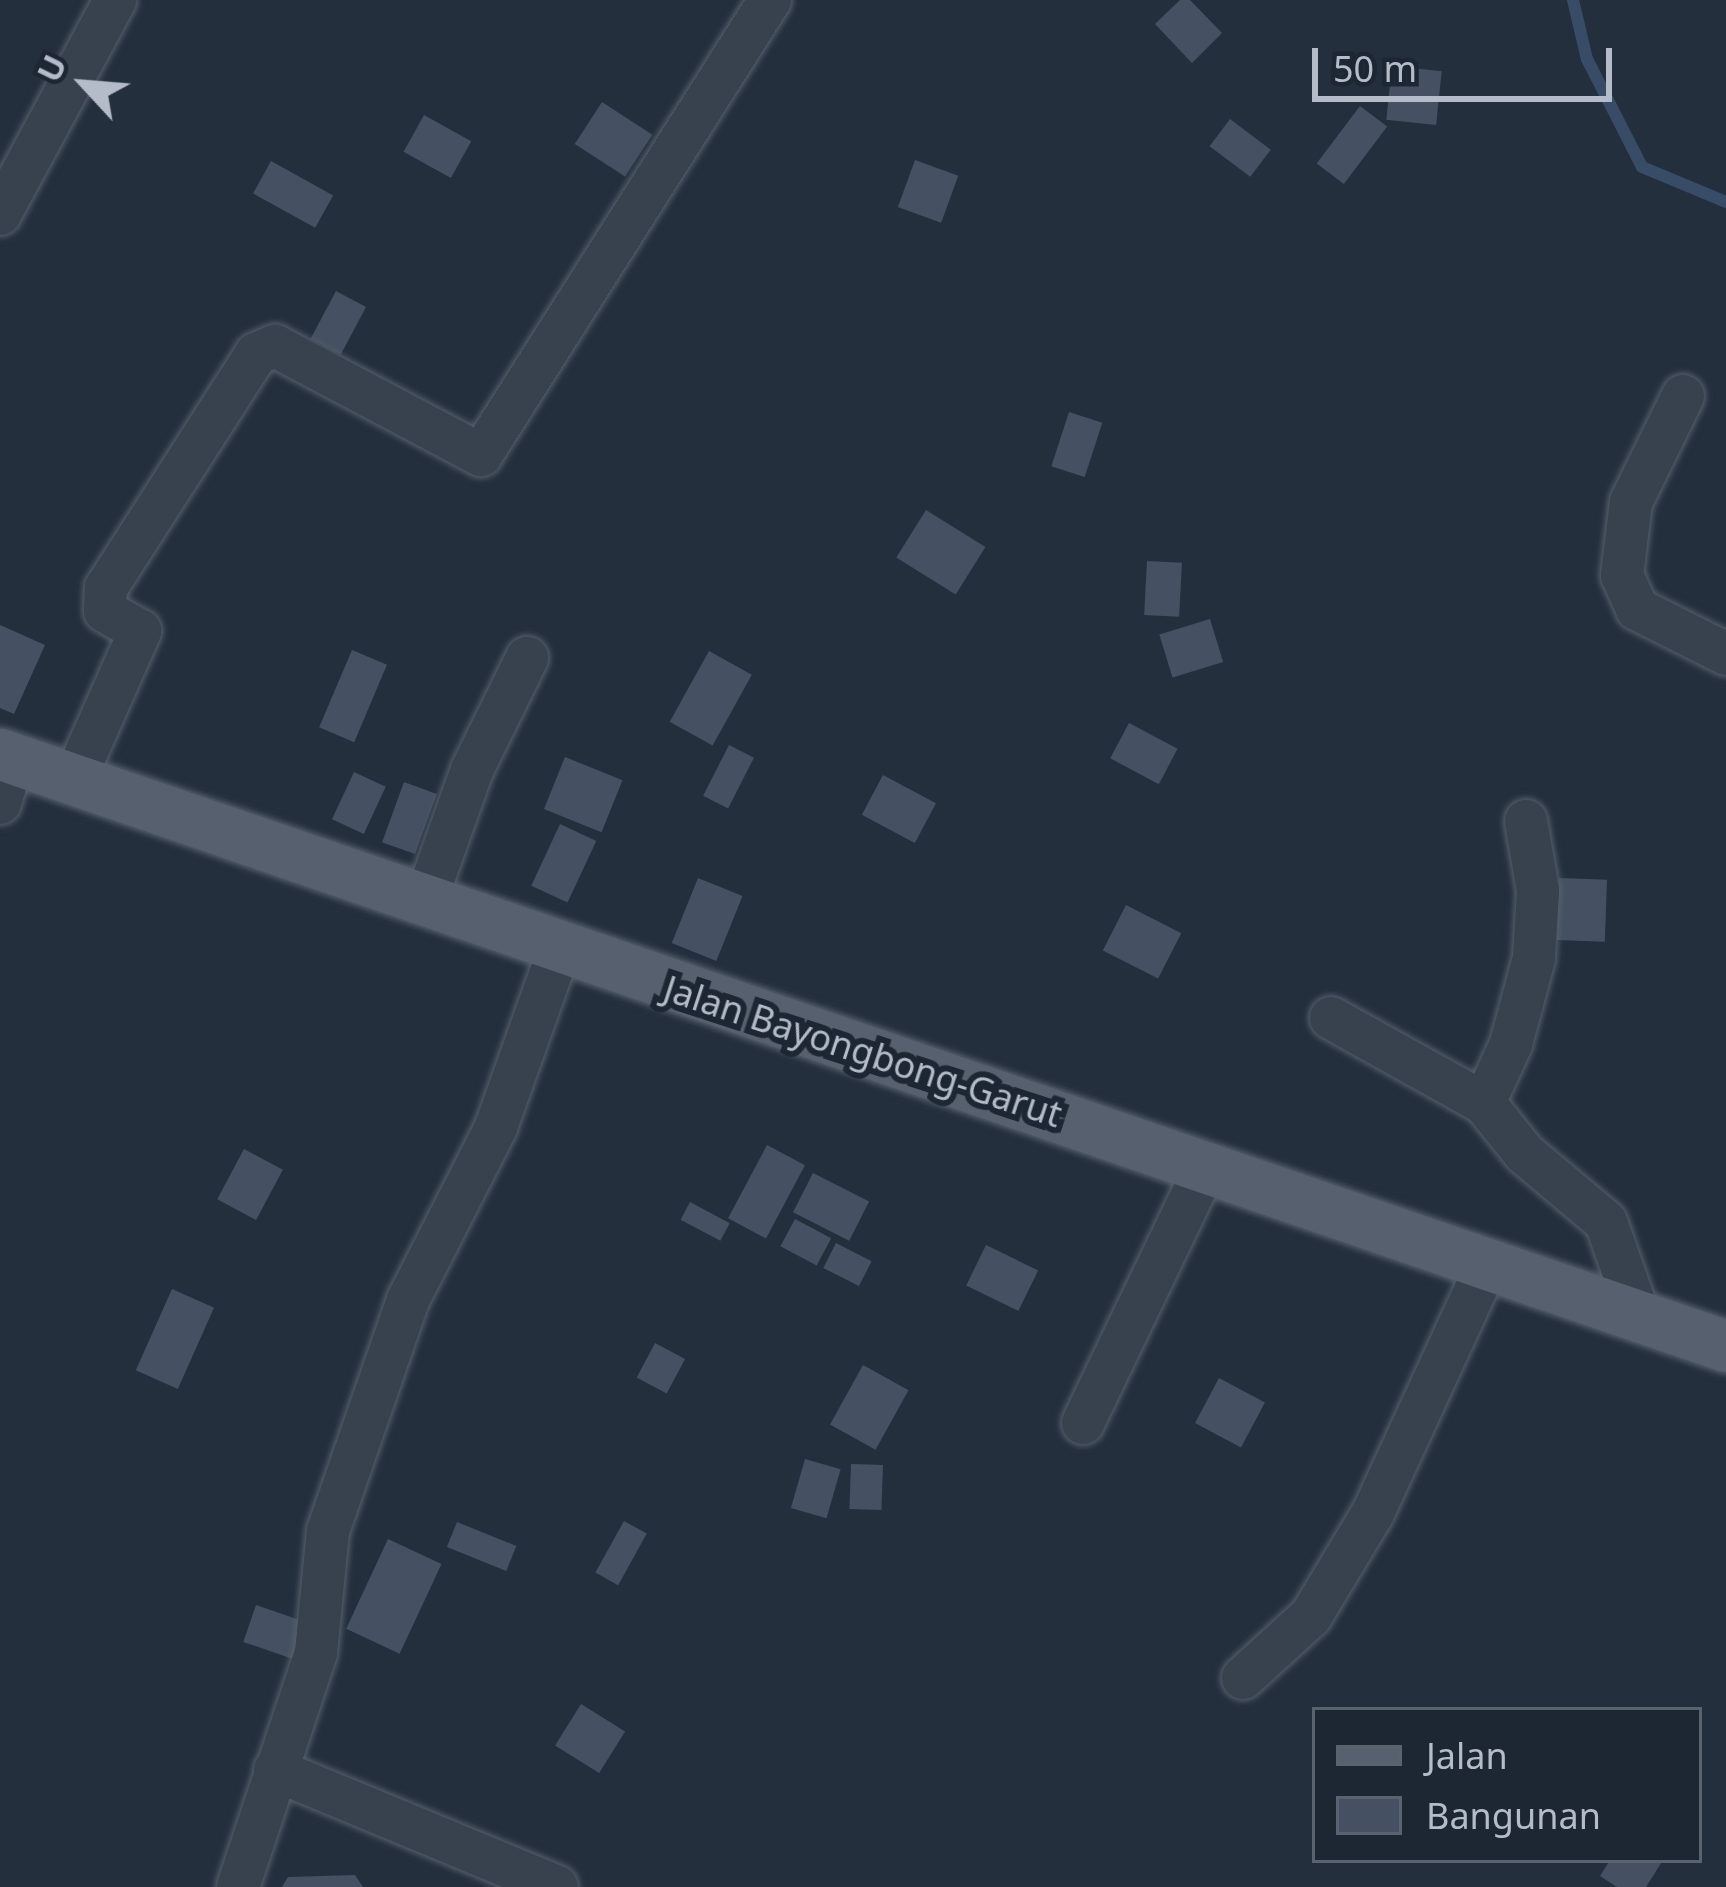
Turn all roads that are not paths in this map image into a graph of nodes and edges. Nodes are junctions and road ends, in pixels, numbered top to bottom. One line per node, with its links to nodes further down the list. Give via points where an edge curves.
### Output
1 (115, 0): 3 (street)
2 (770, 0): 8 (street, via 481,455 275,346 256,354 106,588 104,611 140,632)
3 (0, 214)
4 (1683, 396): 5 (street, via 1631,502 1622,575 1637,609)
5 (1726, 654)
6 (527, 658): 10 (street, via 472,770)
7 (4, 772): 8 (main road, Jalan Bayongbong-Garut)
8 (75, 778): 10 (main road, Jalan Bayongbong-Garut)
9 (1526, 821): 13 (street, via 1538,891 1534,958 1511,1044)
10 (425, 902): 11 (main road, Jalan Bayongbong-Garut)
11 (560, 950): 14 (main road, Jalan Bayongbong-Garut); 20 (street, via 496,1126 408,1300 328,1531 316,1653)
12 (1331, 1018): 13 (street)
13 (1484, 1102): 16 (street, via 1525,1153 1606,1222)
14 (1206, 1166): 15 (main road, Jalan Bayongbong-Garut); 18 (street)
15 (1488, 1263): 16 (main road, Jalan Bayongbong-Garut); 19 (street, via 1373,1513 1311,1616)
16 (1639, 1316): 17 (main road, Jalan Bayongbong-Garut)
17 (1726, 1346)
18 (1083, 1423)
19 (1243, 1678)
20 (275, 1770): 21 (street); 22 (street)
21 (238, 1887)
22 (557, 1887)

